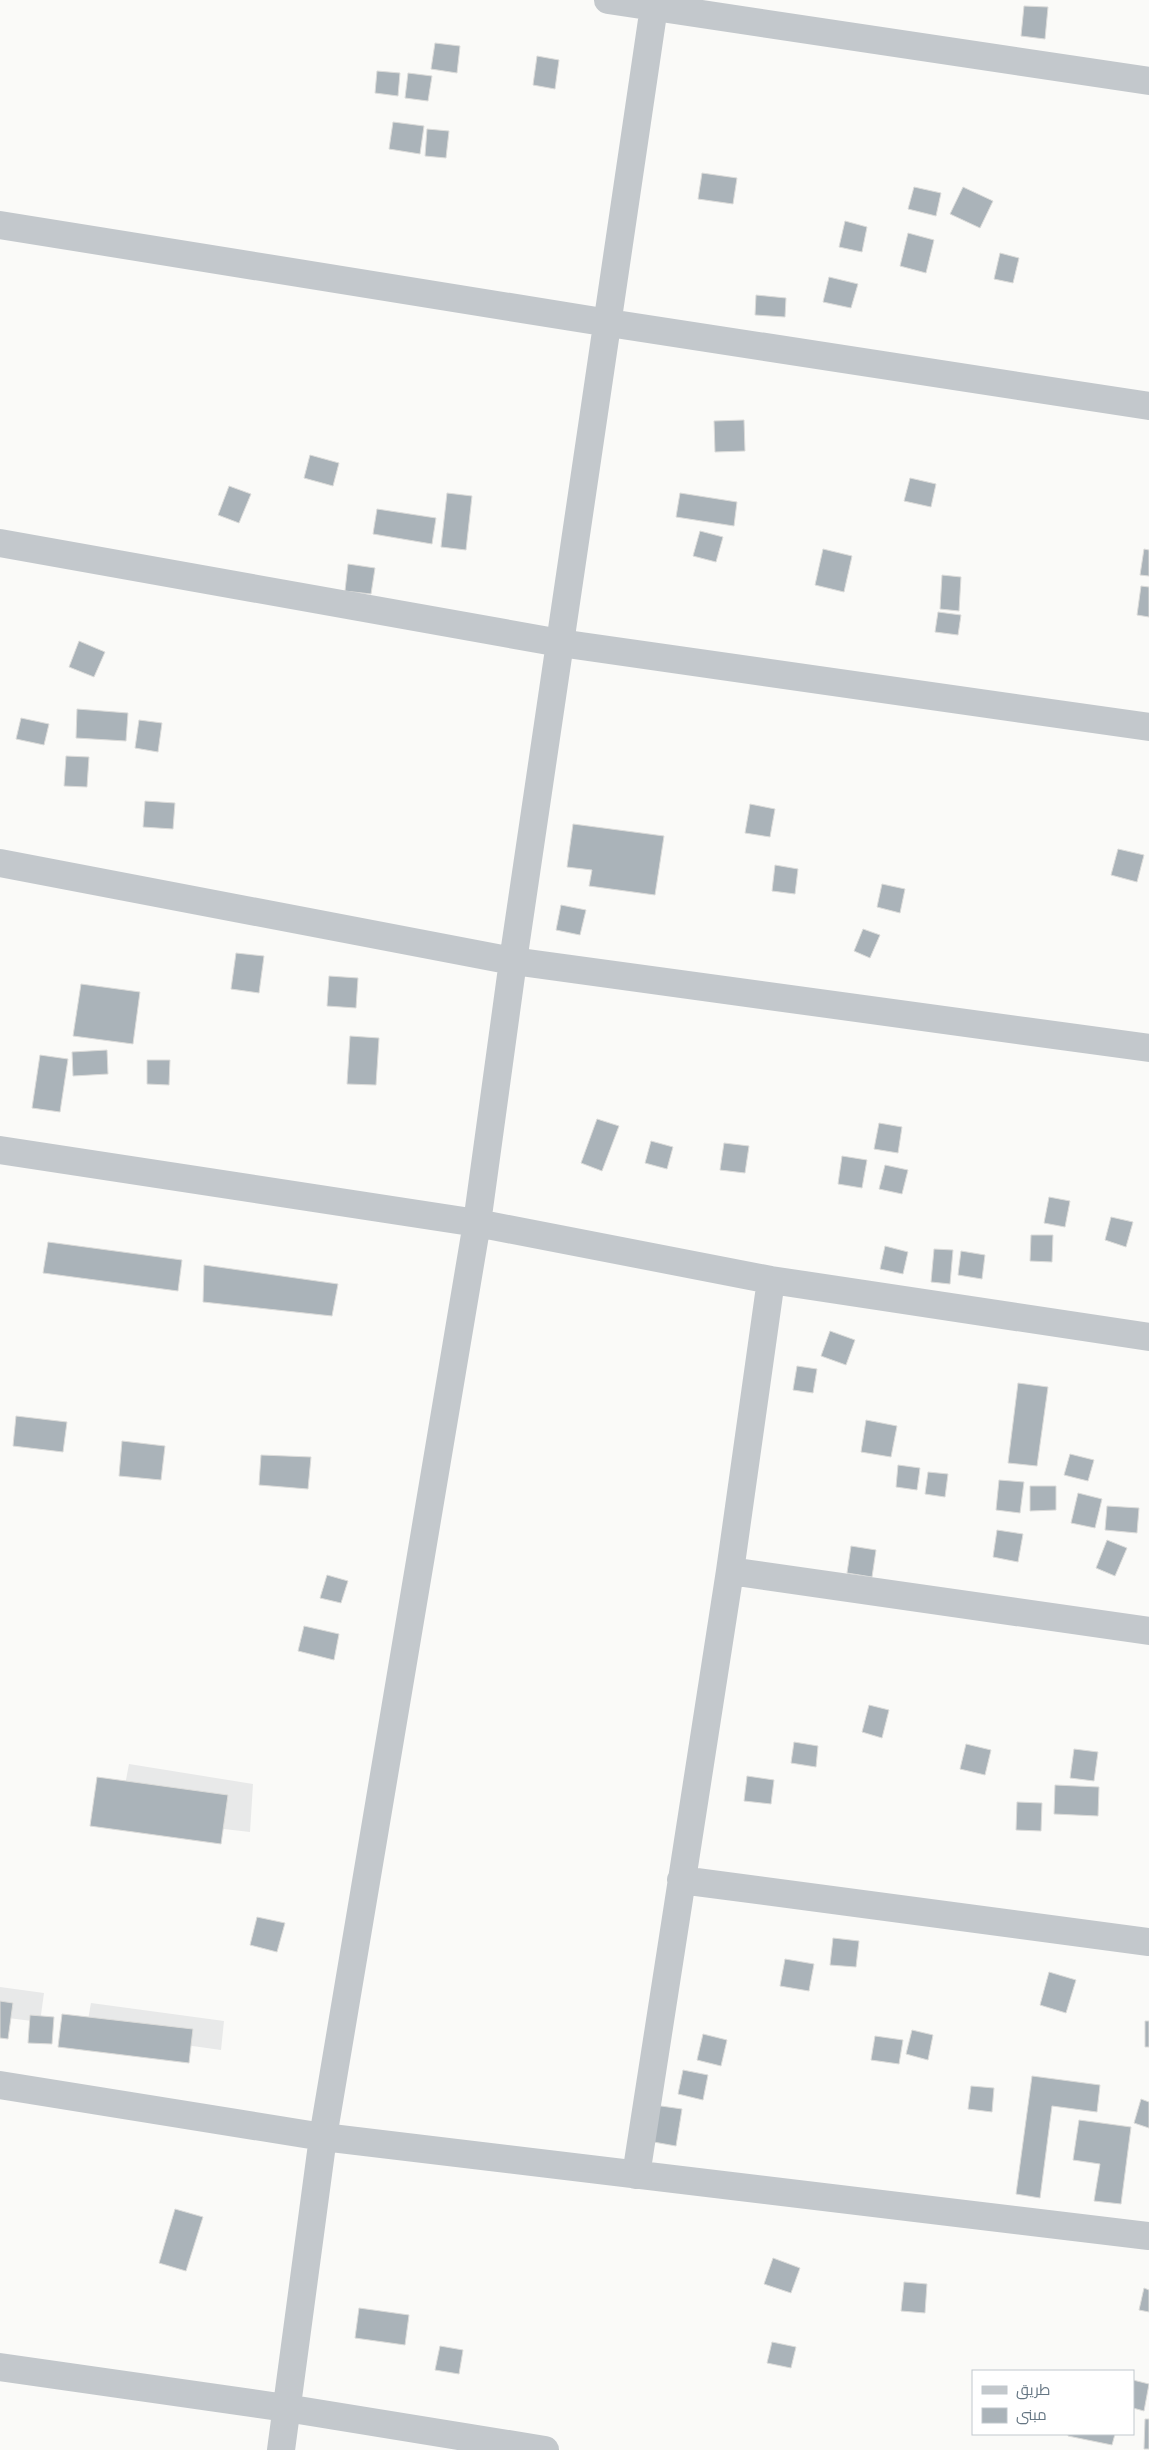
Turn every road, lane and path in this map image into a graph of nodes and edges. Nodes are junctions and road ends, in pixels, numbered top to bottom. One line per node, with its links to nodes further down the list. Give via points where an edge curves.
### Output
1 (608, 0): 2 (street)
2 (654, 3): 3 (street); 5 (street)
3 (1149, 81)
4 (0, 225): 5 (street)
5 (609, 323): 6 (street); 8 (street)
6 (1149, 406)
7 (0, 543): 8 (street)
8 (560, 643): 9 (street); 11 (street)
9 (1149, 727)
10 (0, 863): 11 (street)
11 (513, 960): 12 (street); 14 (street)
12 (1149, 1048)
13 (0, 1150): 14 (street)
14 (477, 1222): 15 (street); 22 (street)
15 (771, 1280): 16 (street); 17 (street)
16 (1149, 1337)
17 (730, 1572): 18 (street); 19 (street)
18 (1149, 1631)
19 (681, 1880): 20 (street); 23 (street)
20 (1149, 1942)
21 (0, 2084): 22 (street)
22 (323, 2137): 23 (street); 26 (street)
23 (636, 2175): 24 (street)
24 (1149, 2236)
25 (0, 2367): 26 (street)
26 (286, 2408): 27 (street); 28 (street)
27 (281, 2450)
28 (545, 2450)

